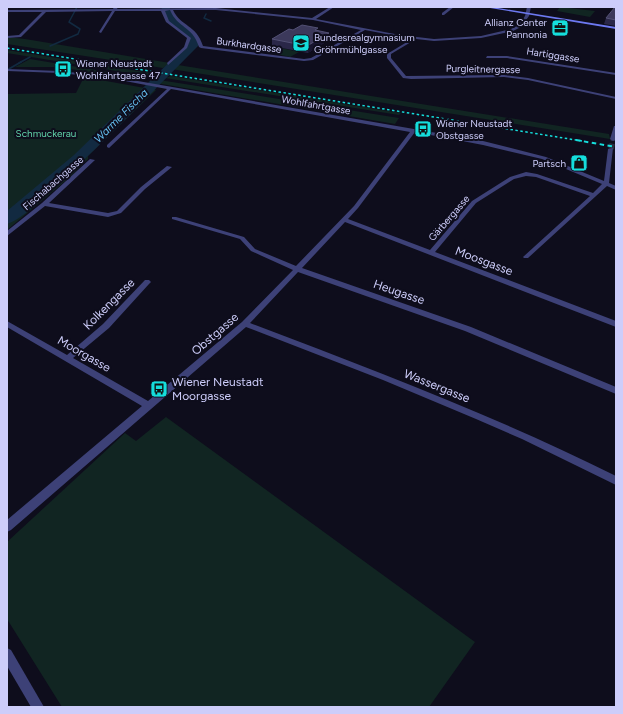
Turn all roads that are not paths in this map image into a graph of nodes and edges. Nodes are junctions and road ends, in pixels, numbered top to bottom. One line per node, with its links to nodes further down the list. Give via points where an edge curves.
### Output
1 (332, 7): 14 (street)
2 (452, 7): 12 (street)
3 (486, 7): 13 (street)
4 (530, 7): 13 (street)
5 (203, 8): 9 (street); 14 (street)
6 (115, 9): 7 (street); 11 (street); 17 (street)
7 (156, 9): 8 (street)
8 (163, 10): 9 (street); 21 (street, via 167,21 189,38 186,47)
9 (171, 10): 16 (street, Burkhardgasse, via 173,17 197,33 201,47 304,60 312,59)
10 (7, 11): 11 (street)
11 (45, 11): 18 (street, via 20,36)
12 (443, 14)
13 (527, 14): 15 (street); 19 (street, via 520,26 496,35 448,40)
14 (313, 19): 16 (street)
15 (616, 28)
16 (365, 29): 19 (street)
17 (100, 32)
18 (7, 37)
19 (414, 39): 25 (street, Purgleitnergasse, via 389,54 389,58 405,76 411,78 504,76)
20 (487, 57): 23 (street, Hartiggasse, via 507,57)
21 (168, 64)
22 (8, 70): 24 (street, Wohlfahrtgasse, via 84,74)
23 (616, 74)
24 (169, 89): 27 (street, Wohlfahrtgasse); 29 (street)
25 (616, 98)
26 (616, 126): 28 (street)
27 (413, 131): 33 (street, Wohlfahrtgasse, via 527,153); 38 (street, Obstgasse)
28 (613, 139)
29 (109, 146)
30 (611, 149): 33 (street)
31 (92, 160): 36 (street, Fischabachgasse)
32 (169, 167): 36 (street, via 119,212 108,215)
33 (606, 184): 34 (street, Wohlfahrtgasse); 35 (street)
34 (616, 188)
35 (593, 195): 40 (street, Gärbergasse, via 537,176 526,174 512,178 474,202); 41 (street)
36 (44, 204): 39 (street, Fischabachgasse)
37 (174, 218): 42 (street, Heugasse, via 242,238 253,250)
38 (344, 220): 40 (street, Moosgasse); 42 (street, Obstgasse)
39 (7, 234)
40 (431, 253): 46 (street, Moosgasse)
41 (526, 256)
42 (297, 269): 45 (street, Obstgasse); 48 (street, Heugasse, via 468,329)
43 (147, 282): 47 (street, Kolkengasse, via 106,326)
44 (7, 324): 47 (street, Moorgasse)
45 (245, 324): 49 (street, Obstgasse); 50 (street, Wassergasse, via 429,395 570,456)
46 (616, 324)
47 (68, 358): 49 (street, Moorgasse)
48 (616, 391)
49 (149, 406): 51 (street, Obstgasse)
50 (616, 480)
51 (7, 528)
52 (7, 654): 53 (street)
53 (38, 707)

